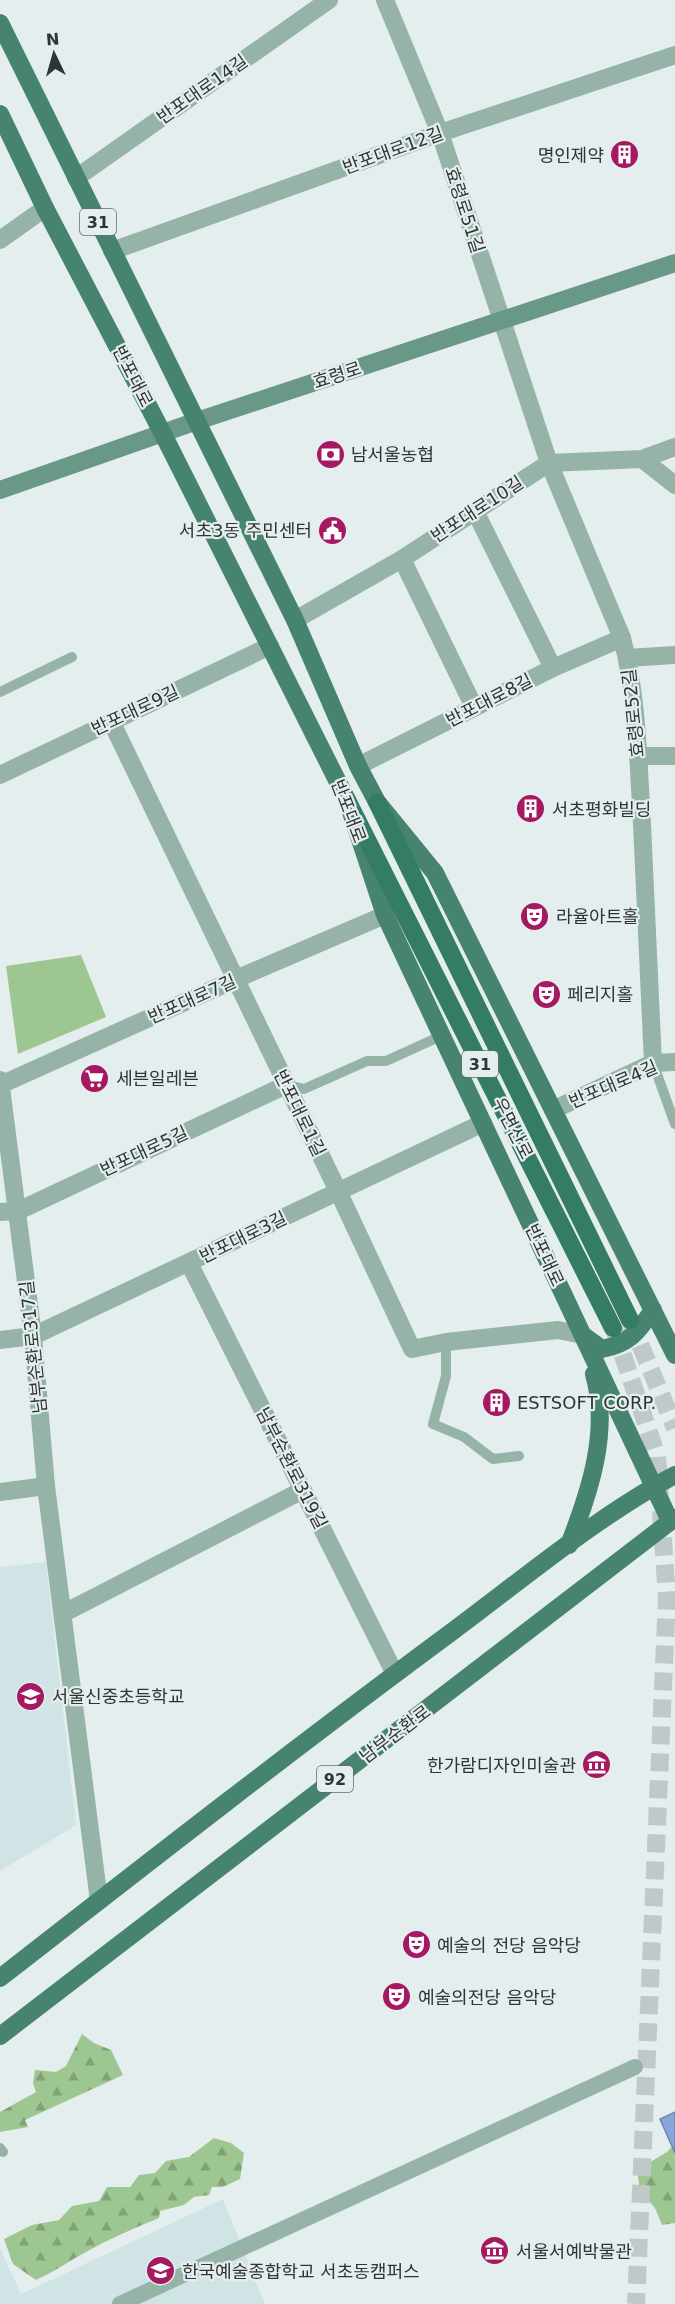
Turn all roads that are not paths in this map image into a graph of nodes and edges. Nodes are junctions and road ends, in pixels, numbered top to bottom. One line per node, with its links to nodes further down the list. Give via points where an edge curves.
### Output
1 (329, 0): 7 (street, 반포대로14길)
2 (385, 0): 6 (street, 효령로51길)
3 (0, 23): 7 (main road, 반포대로 / 31)
4 (675, 54): 6 (street, 반포대로12길)
5 (0, 114): 8 (main road, 반포대로 / 31)
6 (440, 133): 10 (street, 반포대로12길); 12 (street, 효령로51길)
7 (76, 178): 10 (main road, 반포대로 / 31)
8 (45, 208): 9 (street); 14 (main road, 반포대로 / 31)
9 (0, 240)
10 (112, 250): 13 (main road, 반포대로 / 31)
11 (675, 263): 12 (main road, 효령로)
12 (502, 321): 13 (main road, 효령로); 17 (street, 효령로52길)
13 (197, 421): 14 (main road, 효령로); 22 (main road, 반포대로 / 31)
14 (163, 434): 19 (main road, 효령로); 24 (main road, 반포대로)
15 (675, 447): 16 (street, 반포대로10길)
16 (642, 459): 17 (street, 반포대로10길); 18 (street)
17 (549, 464): 20 (street, 반포대로10길); 23 (street, 효령로52길)
18 (675, 485)
19 (0, 490)
20 (475, 511): 21 (street, 반포대로10길); 28 (street)
21 (402, 558): 22 (street, 반포대로10길); 30 (street)
22 (295, 621): 34 (main road, 반포대로 / 31)
23 (622, 638): 27 (street, 효령로52길); 28 (street, 반포대로8길)
24 (270, 646): 31 (street, 반포대로9길); 36 (main road, 반포대로)
25 (675, 655): 27 (street)
26 (72, 657): 29 (lane)
27 (627, 658): 32 (street, 효령로52길)
28 (553, 668): 30 (street, 반포대로8길)
29 (0, 692)
30 (474, 707): 34 (street, 반포대로8길)
31 (111, 721): 35 (street, 반포대로9길); 39 (street, 반포대로1길)
32 (638, 756): 33 (street); 42 (street, 효령로52길)
33 (675, 756)
34 (358, 766): 37 (main road, 반포대로 / 31)
35 (0, 775)
36 (347, 800): 37 (highway, 우면산로 / 31, via 622,1324); 38 (main road, 반포대로)
37 (377, 802): 46 (main road, 반포대로, via 435,873)
38 (385, 915): 39 (street, 반포대로7길); 40 (main road, 반포대로)
39 (236, 979): 44 (street, 반포대로7길); 45 (street, 반포대로1길)
40 (441, 1036): 45 (lane, via 386,1061 367,1061 304,1089); 47 (main road, 반포대로)
41 (675, 1062): 42 (street, 반포대로4길)
42 (653, 1063): 46 (street, 반포대로4길); 48 (lane, 효령로52길)
43 (0, 1080): 44 (street, 남부순환로317길)
44 (0, 1085): 50 (street, 남부순환로317길)
45 (286, 1085): 49 (street, 반포대로1길); 50 (street, 반포대로5길)
46 (553, 1110): 52 (main road, 반포대로)
47 (483, 1123): 49 (street, 반포대로3길); 53 (main road, 반포대로)
48 (675, 1124)
49 (338, 1191): 51 (street, 반포대로3길); 56 (street, 반포대로1길, via 412,1349)
50 (9, 1211): 54 (street, 남부순환로317길)
51 (189, 1263): 54 (street, 반포대로3길); 62 (street, 남부순환로319길)
52 (662, 1322): 53 (main road, via 610,1348 602,1349); 57 (main road, 반포대로)
53 (583, 1335): 56 (street, 반포대로1길, via 558,1330); 61 (main road, 반포대로); 65 (main road, via 598,1390 599,1429 595,1467)
54 (33, 1336): 55 (street, 반포대로3길); 60 (street, 남부순환로317길)
55 (0, 1340)
56 (446, 1342): 58 (lane, via 446,1376 433,1424 464,1437 493,1459)
57 (675, 1355)
58 (519, 1456)
59 (675, 1475): 61 (main road, 92)
60 (46, 1486): 63 (street); 66 (street, 남부순환로317길)
61 (654, 1487): 64 (main road, 반포대로); 65 (main road, 92)
62 (303, 1490): 66 (street); 67 (street, 남부순환로319길)
63 (0, 1492)
64 (673, 1524): 70 (main road, 남부순환로 / 92)
65 (568, 1546): 67 (main road, 92)
66 (64, 1613): 68 (street, 남부순환로317길)
67 (395, 1674): 68 (main road, 92)
68 (99, 1901): 69 (main road, 92)
69 (0, 1978)
70 (0, 2036)
71 (634, 2067): 72 (street)
72 (120, 2304)

